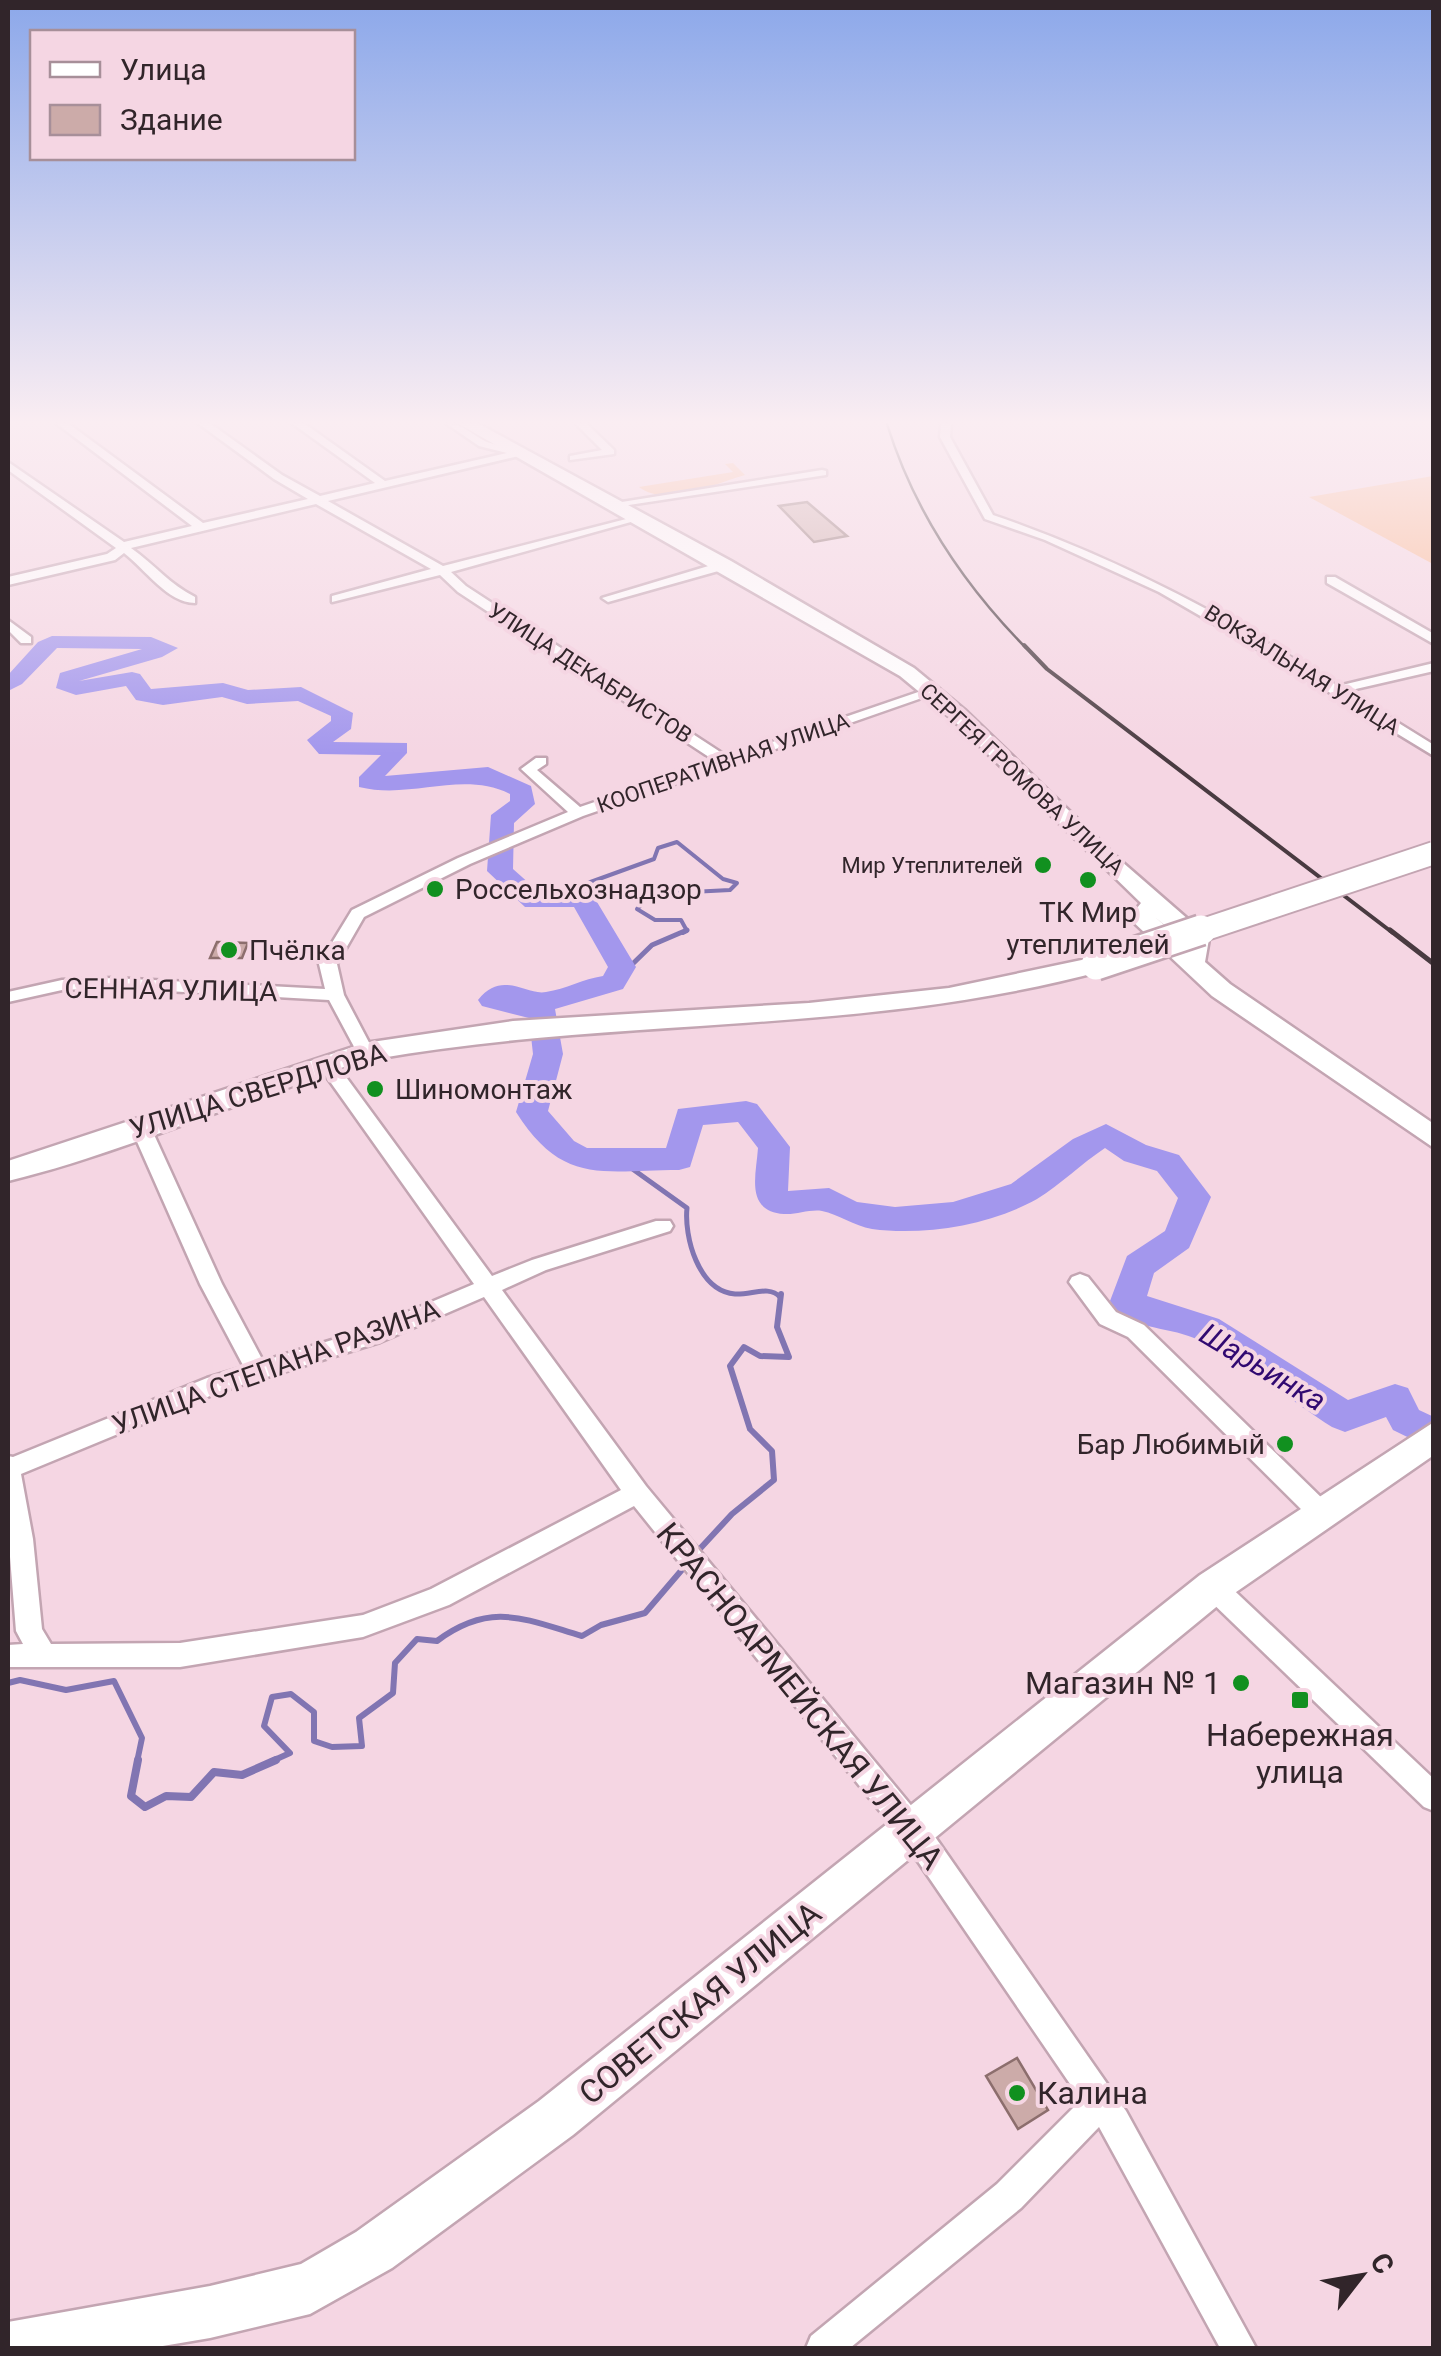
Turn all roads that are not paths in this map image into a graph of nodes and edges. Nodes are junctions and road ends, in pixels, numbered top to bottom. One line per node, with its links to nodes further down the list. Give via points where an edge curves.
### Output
1 (103, 534): 7 (street)
2 (172, 534): 7 (street)
3 (378, 534): 9 (street, УЛИЦА ДЕКАБРИСТОВ)
4 (578, 534): 9 (street)
5 (665, 534): 8 (street, СЕРГЕЯ ГРОМОВА УЛИЦА)
6 (1044, 534): 19 (street, ВОКЗАЛЬНАЯ УЛИЦА, via 1193,602)
7 (124, 549): 11 (street); 14 (street, via 169,590)
8 (724, 565): 12 (street); 20 (street, СЕРГЕЯ ГРОМОВА УЛИЦА)
9 (444, 572): 13 (street); 23 (street, УЛИЦА ДЕКАБРИСТОВ)
10 (1332, 580): 17 (street)
11 (8, 582)
12 (608, 598)
13 (336, 599)
14 (191, 600)
15 (8, 624): 16 (street)
16 (26, 640)
17 (1434, 640)
18 (1434, 667): 19 (street)
19 (1336, 690): 21 (street, ВОКЗАЛЬНАЯ УЛИЦА)
20 (932, 692): 23 (street, КООПЕРАТИВНАЯ УЛИЦА); 31 (street, СЕРГЕЯ ГРОМОВА УЛИЦА, via 1156,902 1142,918 1191,966)
21 (1434, 752)
22 (541, 761): 24 (street, via 528,769 535,779)
23 (725, 761): 24 (street, КООПЕРАТИВНАЯ УЛИЦА)
24 (578, 813): 26 (street, КООПЕРАТИВНАЯ УЛИЦА, via 358,914 328,964)
25 (1434, 853): 28 (street, УЛИЦА СВЕРДЛОВА, bridge, via 1024,984 809,1011 514,1029)
26 (335, 995): 27 (street, СЕННАЯ УЛИЦА, via 113,983); 28 (street)
27 (8, 998)
28 (365, 1052): 29 (street, УЛИЦА СВЕРДЛОВА)
29 (328, 1066): 30 (street, УЛИЦА СВЕРДЛОВА); 35 (street, КРАСНОАРМЕЙСКАЯ УЛИЦА)
30 (140, 1128): 32 (street, УЛИЦА СВЕРДЛОВА); 36 (street)
31 (1434, 1138)
32 (8, 1171)
33 (664, 1226): 35 (street, УЛИЦА СТЕПАНА РАЗИНА)
34 (1080, 1282): 40 (street, via 1108,1318 1136,1331)
35 (488, 1288): 36 (street, УЛИЦА СТЕПАНА РАЗИНА, via 372,1336); 39 (street, КРАСНОАРМЕЙСКАЯ УЛИЦА)
36 (258, 1372): 38 (street, УЛИЦА СТЕПАНА РАЗИНА)
37 (1431, 1437): 40 (street, СОВЕТСКАЯ УЛИЦА)
38 (8, 1468): 43 (street, via 29,1631)
39 (637, 1493): 43 (street, via 440,1597 363,1626 180,1655); 45 (street, КРАСНОАРМЕЙСКАЯ УЛИЦА)
40 (1320, 1512): 41 (street, СОВЕТСКАЯ УЛИЦА)
41 (1213, 1586): 44 (street); 45 (street, СОВЕТСКАЯ УЛИЦА)
42 (8, 1656): 43 (street)
43 (44, 1656)
44 (1434, 1798)
45 (914, 1831): 46 (street, КРАСНОАРМЕЙСКАЯ УЛИЦА); 47 (street, СОВЕТСКАЯ УЛИЦА, via 556,2118 374,2250 310,2288)
46 (1101, 2102): 48 (street, via 1009,2196); 49 (street, КРАСНОАРМЕЙСКАЯ УЛИЦА)
47 (8, 2348)
48 (823, 2348)
49 (1239, 2348)

